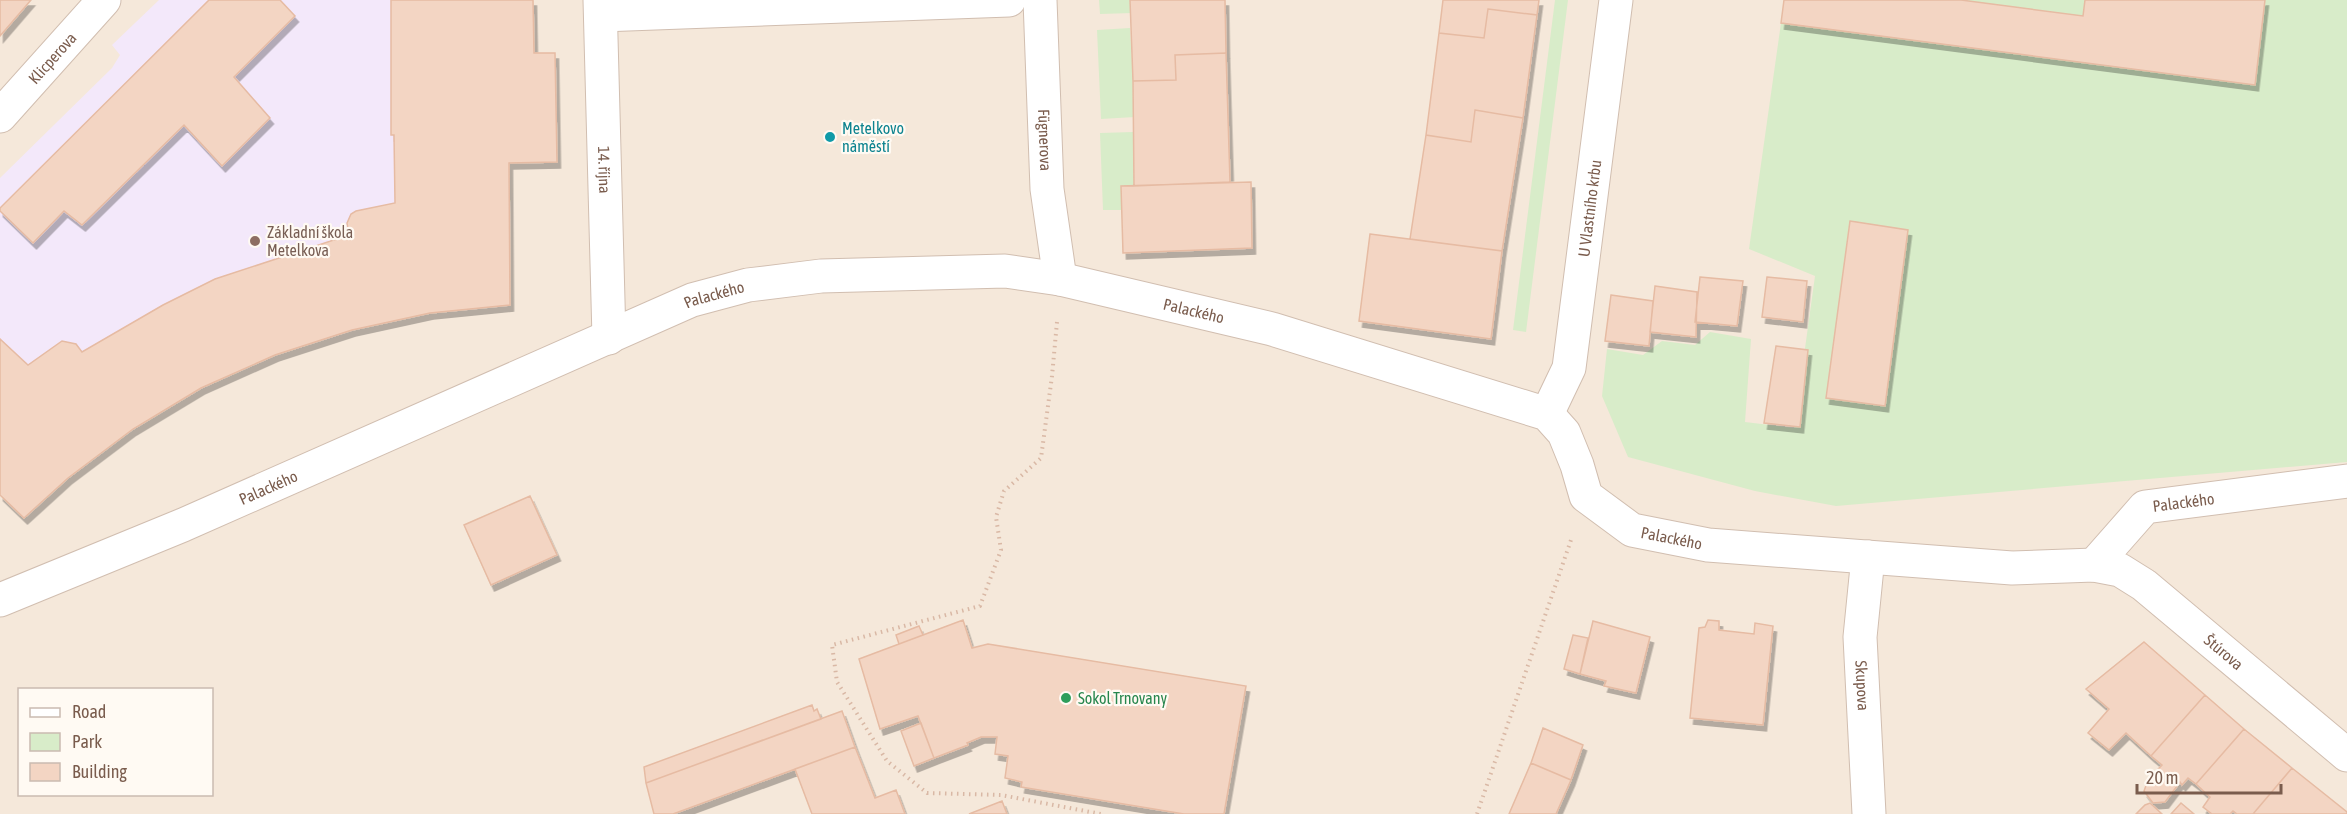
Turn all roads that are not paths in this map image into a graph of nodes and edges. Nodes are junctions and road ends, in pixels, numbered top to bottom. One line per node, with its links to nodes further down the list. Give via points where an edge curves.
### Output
1 (104, 0): 6 (street, Klicperova)
2 (1009, 0): 5 (street)
3 (1040, 0): 7 (street, Fügnerova, via 1047,189)
4 (1616, 0): 9 (street, U Vlastního krbu, via 1569,368)
5 (601, 7): 8 (street, 14. října)
6 (0, 116)
7 (1060, 279): 8 (street, Palackého, via 1005,271 821,276 748,285 692,300); 9 (street, Palackého, via 1272,329)
8 (609, 338): 13 (street, Palackého, via 183,525)
9 (1547, 414): 11 (street, Palackého, via 1564,433 1586,496 1632,530 1708,545)
10 (2347, 482): 12 (street, Palackého, via 2145,507)
11 (1868, 557): 12 (street, Palackého, via 2012,568); 15 (street, Skupova, via 1860,637)
12 (2094, 565): 14 (street, Štúrova, via 2120,570 2144,585)
13 (0, 600)
14 (2347, 755)
15 (1869, 814)

